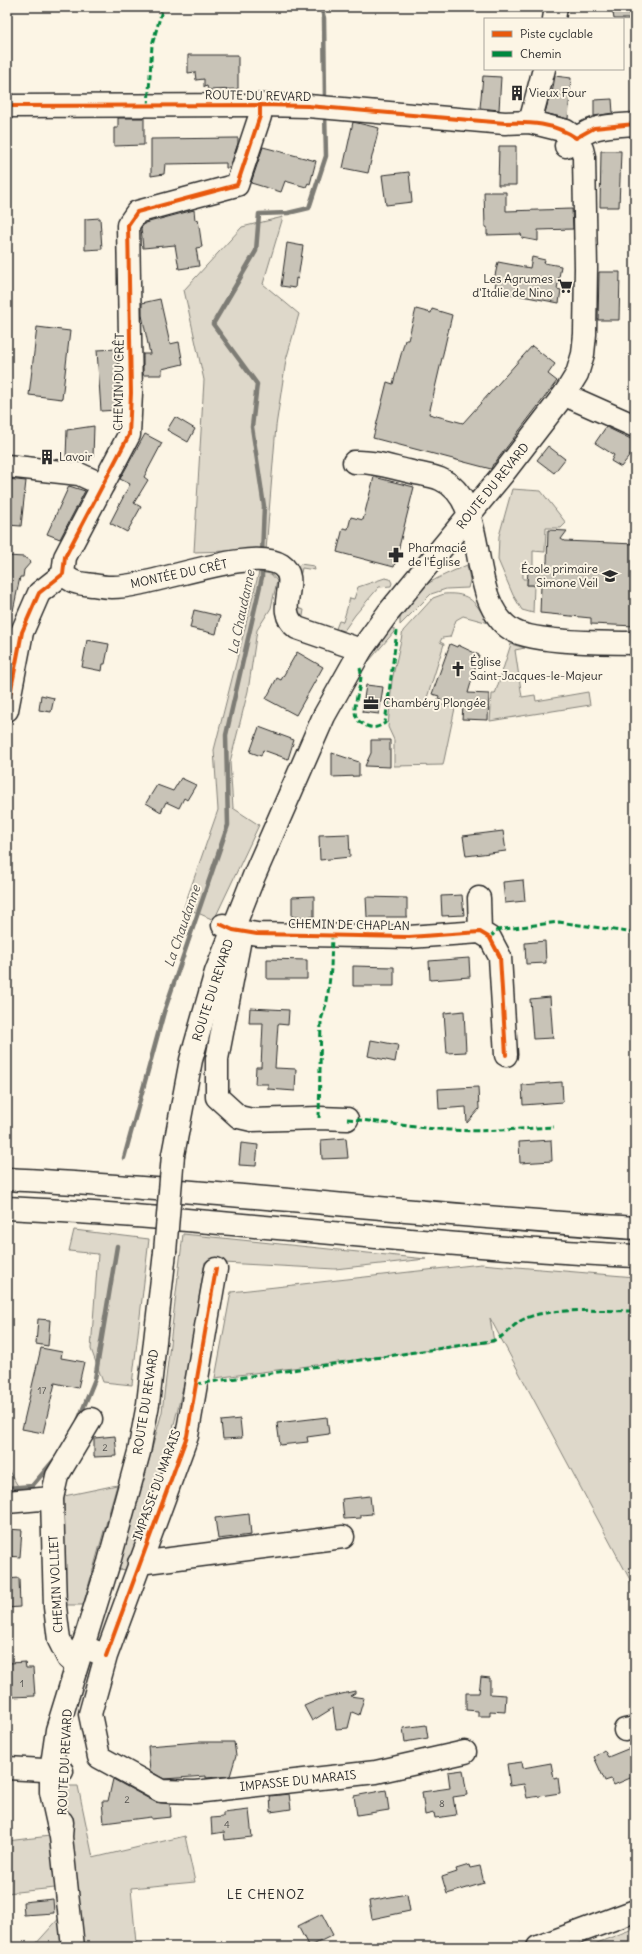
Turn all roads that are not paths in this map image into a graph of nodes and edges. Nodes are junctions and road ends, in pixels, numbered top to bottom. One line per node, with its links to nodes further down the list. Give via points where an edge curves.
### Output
1 (556, 7): 2 (main road)
2 (554, 18)
3 (544, 70): 9 (main road)
4 (260, 105): 6 (main road, ROUTE DU REVARD); 8 (main road, ROUTE DU REVARD, via 308,106); 16 (main road, CHEMIN DU CRÊT, via 260,116 237,185 137,212 128,225 131,393 129,435)
5 (7, 106): 6 (main road, ROUTE DU REVARD)
6 (123, 106): 7 (main road, ROUTE DU REVARD)
7 (7, 121)
8 (505, 122): 9 (main road, ROUTE DU REVARD); 11 (main road, ROUTE DU REVARD)
9 (530, 122): 11 (main road, ROUTE DU REVARD, via 566,131)
10 (635, 124): 11 (main road, via 594,128)
11 (571, 142): 12 (main road, ROUTE DU REVARD, via 584,157 585,334 577,374)
12 (566, 392): 13 (main road, via 572,398); 17 (main road, ROUTE DU REVARD)
13 (635, 426)
14 (354, 462): 17 (main road, via 368,462 441,480 462,498)
15 (7, 466): 16 (main road, via 78,474)
16 (103, 485): 18 (main road, CHEMIN DU CRÊT, via 65,557)
17 (468, 516): 19 (main road, via 489,600 496,615 511,629 522,635 573,641); 20 (main road, ROUTE DU REVARD)
18 (63, 574): 20 (main road, MONTÉE DU CRÊT, via 72,582 112,588 235,562 267,562 288,574 290,583 286,612 289,622 297,628); 21 (main road, via 39,593 22,632)
19 (635, 643)
20 (361, 650): 23 (main road, ROUTE DU REVARD, via 324,716)
21 (7, 710)
22 (479, 898): 24 (main road)
23 (226, 927): 24 (main road, CHEMIN DE CHAPLAN, via 256,934 409,937); 26 (main road, via 239,944 217,1059 217,1097 239,1117 252,1120); 37 (main road, ROUTE DU REVARD, bridge, via 192,1060 173,1155 148,1404 139,1452)
24 (480, 932): 25 (main road, via 490,938 500,957)
25 (506, 1055)
26 (347, 1119)
27 (7, 1179): 29 (main road)
28 (7, 1208): 30 (main road, via 490,1247)
29 (635, 1228)
30 (635, 1256)
31 (216, 1269): 36 (main road, IMPASSE DU MARAIS, via 187,1436)
32 (91, 1419): 33 (main road, CHEMIN VOLLIET, via 57,1476)
33 (52, 1498): 34 (main road); 37 (main road, CHEMIN VOLLIET, via 55,1607 59,1640 68,1658)
34 (7, 1502)
35 (343, 1537): 36 (main road)
36 (139, 1563): 38 (main road, IMPASSE DU MARAIS)
37 (79, 1655): 38 (main road); 41 (main road, ROUTE DU REVARD, via 57,1730)
38 (106, 1656): 39 (main road, IMPASSE DU MARAIS, via 90,1714 99,1757 161,1791 195,1792 376,1772)
39 (465, 1752)
40 (7, 1768): 41 (main road)
41 (56, 1771): 43 (main road, ROUTE DU REVARD, via 54,1810 61,1837)
42 (635, 1911): 44 (main road)
43 (73, 1947)
44 (538, 1947)

